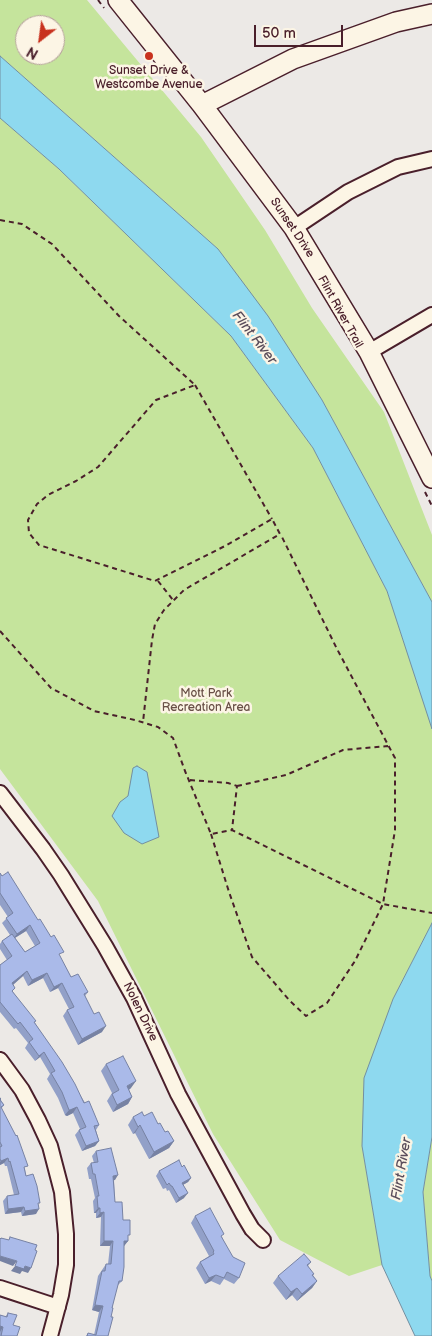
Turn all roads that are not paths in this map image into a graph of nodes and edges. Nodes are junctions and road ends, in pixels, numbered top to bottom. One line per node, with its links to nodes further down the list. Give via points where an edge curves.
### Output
1 (111, 4): 3 (street, Sunset Drive)
2 (432, 14): 3 (street, via 396,22 293,59)
3 (202, 105): 5 (street, Sunset Drive)
4 (432, 159): 5 (street, via 398,167 348,192)
5 (294, 228): 7 (street, Sunset Drive)
6 (432, 315): 7 (street)
7 (369, 352): 8 (street, Sunset Drive)
8 (428, 485)
9 (0, 793): 11 (street, Nolen Drive, via 61,875 105,946 243,1214 252,1230)
10 (0, 1060): 13 (street, via 22,1090 38,1120 50,1146 60,1183 66,1244)
11 (263, 1240)
12 (0, 1288): 13 (street)
13 (58, 1307): 14 (street)
14 (50, 1336)

